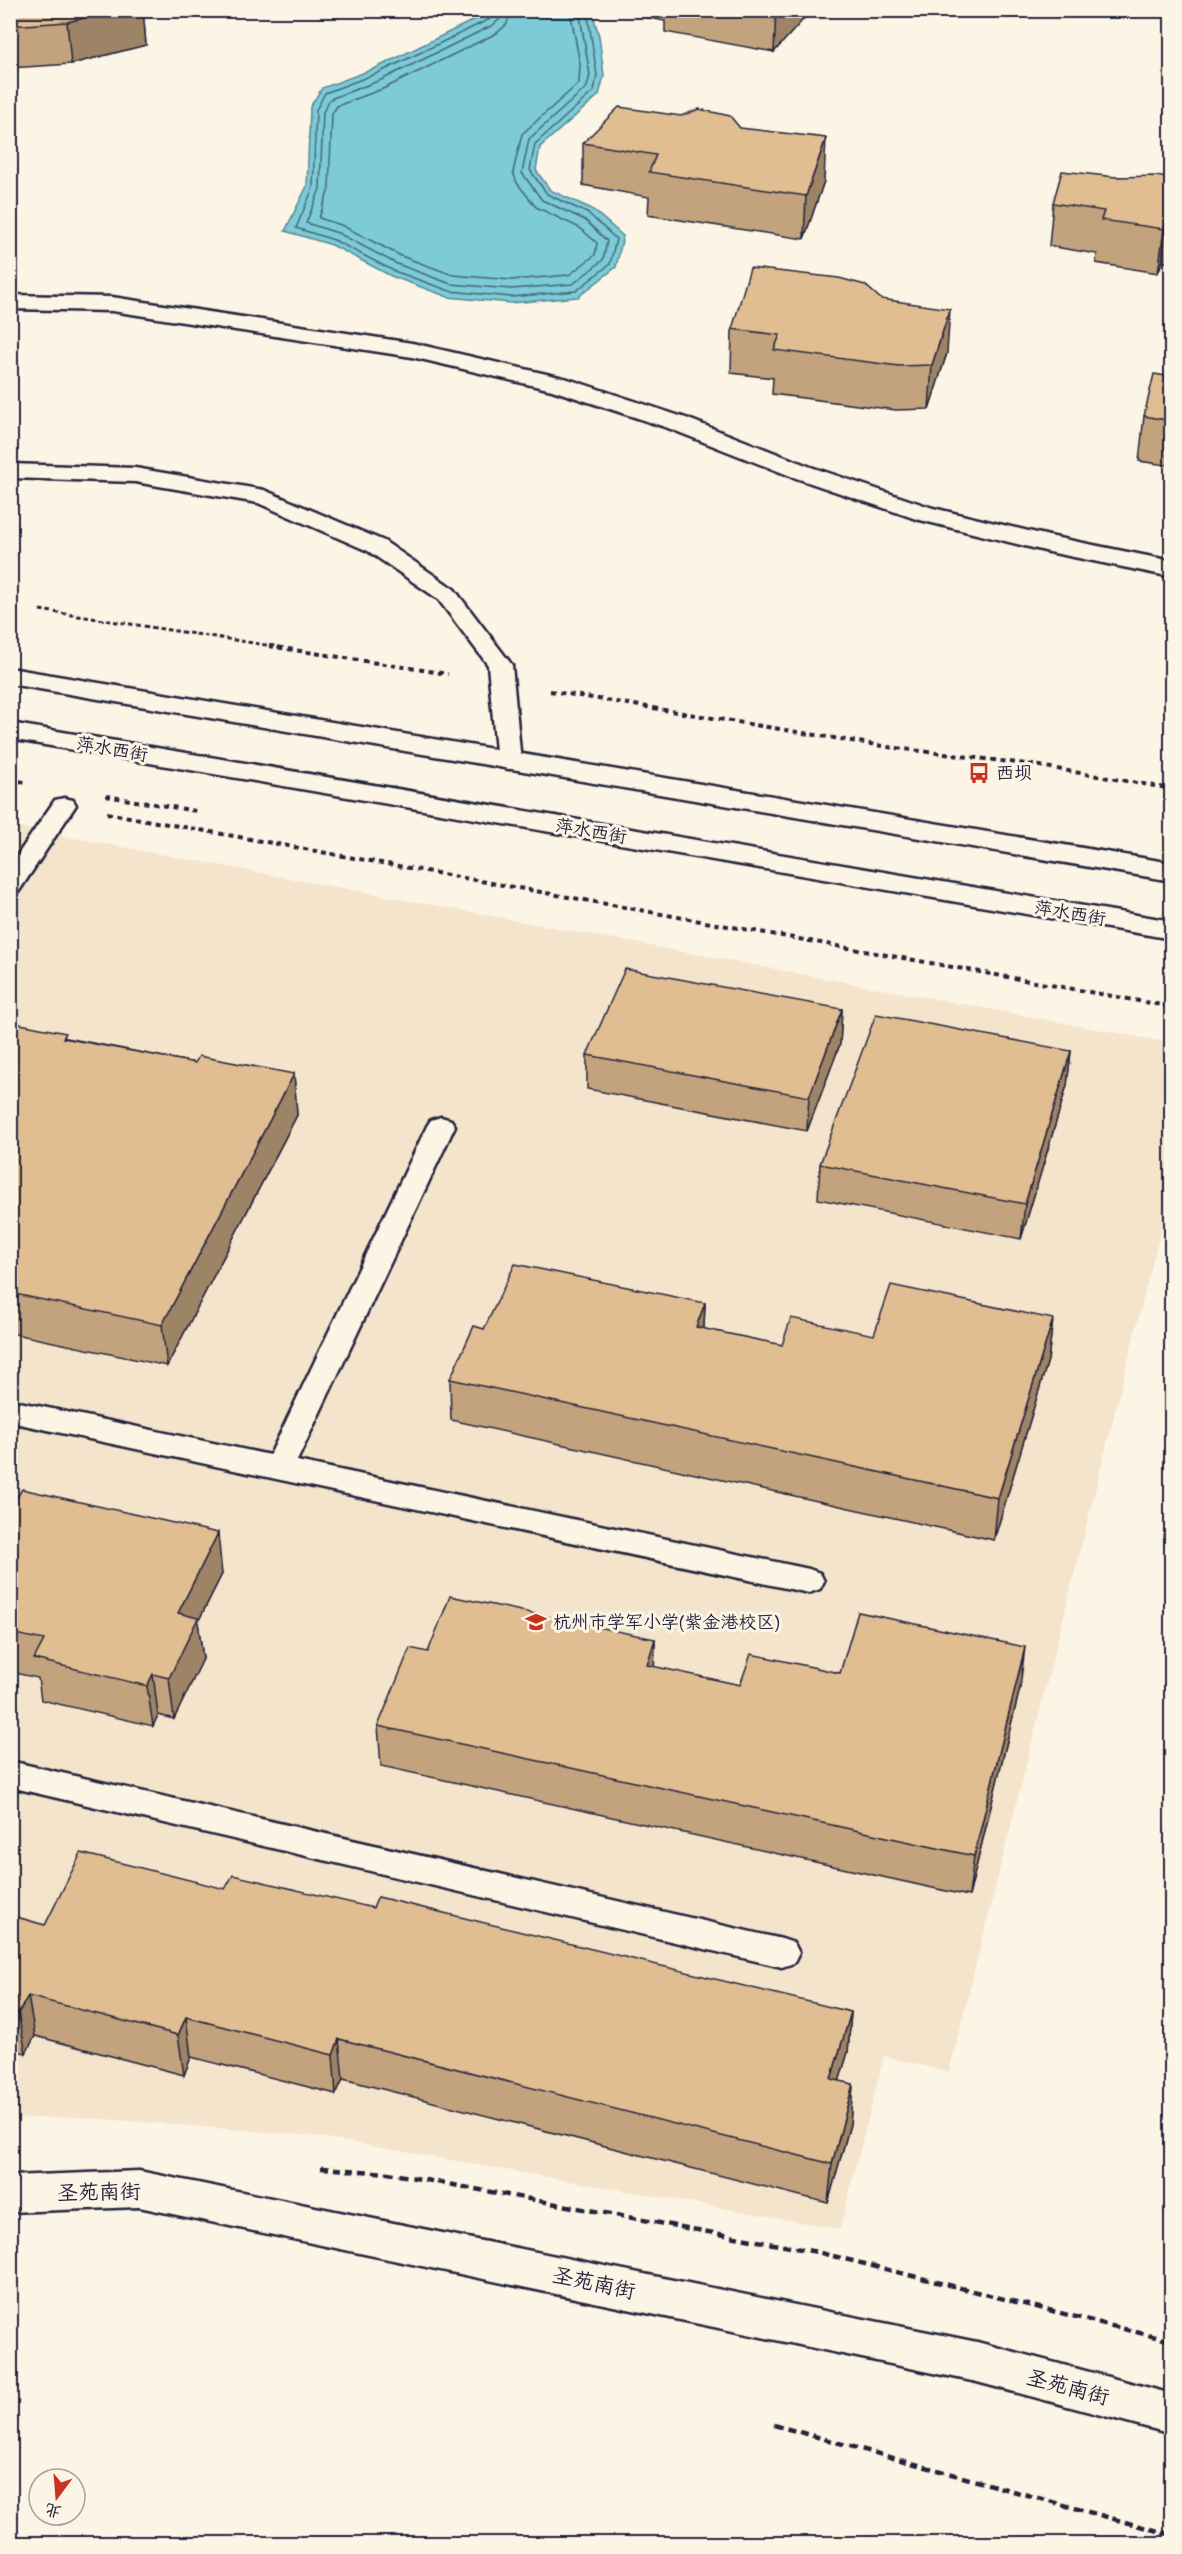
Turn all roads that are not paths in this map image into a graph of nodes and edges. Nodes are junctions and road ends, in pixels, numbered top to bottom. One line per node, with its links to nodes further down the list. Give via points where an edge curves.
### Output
1 (10, 302): 3 (main road, via 112,304 412,350 569,388 925,514)
2 (10, 471): 6 (lane, via 135,475 264,497 376,546 446,594 500,665)
3 (1172, 569)
4 (10, 676): 6 (main road)
5 (10, 731): 10 (main road, 萍水西街)
6 (509, 762): 8 (main road)
7 (64, 805): 9 (lane)
8 (1172, 872)
9 (10, 885)
10 (1172, 930)
11 (441, 1126): 13 (lane)
12 (10, 1411): 13 (lane)
13 (279, 1467): 14 (lane)
14 (809, 1581)
15 (10, 1774): 16 (lane)
16 (782, 1953)
17 (10, 2194): 18 (main road, 圣苑南街, via 140,2189 977,2362)
18 (1172, 2414)

